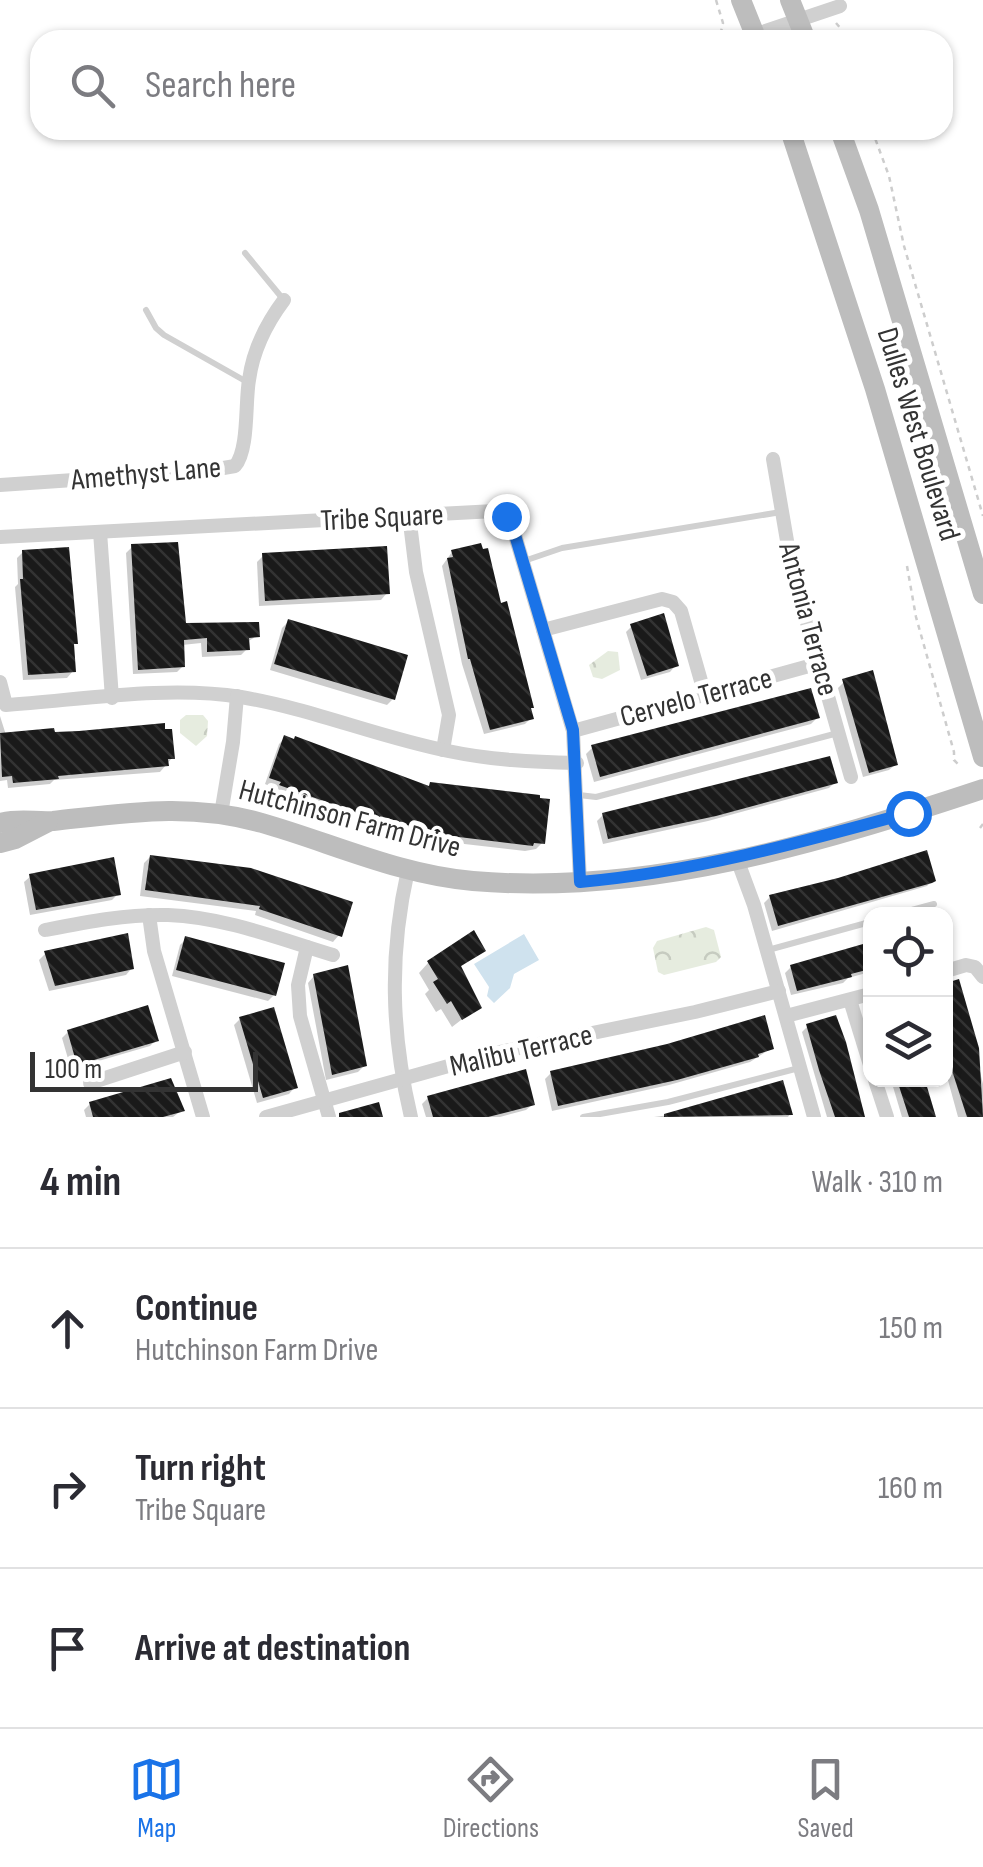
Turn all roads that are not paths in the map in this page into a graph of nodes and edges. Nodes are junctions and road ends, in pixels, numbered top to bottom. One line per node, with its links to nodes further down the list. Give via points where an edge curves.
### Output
1 (741, 0): 4 (street)
2 (790, 0): 5 (street)
3 (840, 6): 5 (street)
4 (749, 30)
5 (802, 30)
6 (793, 140): 29 (street, Dulles West Boulevard)
7 (844, 140): 19 (street, Dulles West Boulevard)
8 (245, 253): 9 (lane)
9 (284, 300): 11 (street, Amethyst Lane, via 261,335)
10 (146, 310): 11 (lane, via 164,335)
11 (248, 383): 13 (street, Amethyst Lane, via 242,453 229,468)
12 (773, 459): 14 (street, Antonia Terrace)
13 (0, 485)
14 (781, 512): 18 (lane, via 562,548); 21 (street, Antonia Terrace)
15 (409, 516): 16 (street, Tribe Square); 18 (street, Tribe Square, via 495,511 512,525); 28 (street, via 449,716)
16 (100, 532): 17 (street, Tribe Square); 25 (street)
17 (0, 537)
18 (523, 562): 20 (street, Tribe Square)
19 (983, 594)
20 (543, 630): 23 (street, via 662,599 672,602 681,611); 26 (street, Tribe Square)
21 (820, 663): 23 (street, Cervelo Terrace); 27 (street, Antonia Terrace)
22 (0, 682): 25 (street, via 6,705)
23 (705, 694): 26 (street, Cervelo Terrace)
24 (236, 696): 25 (street); 28 (street); 34 (street)
25 (112, 698)
26 (573, 730): 30 (street, Tribe Square)
27 (840, 733): 31 (street, Antonia Terrace); 33 (lane, via 596,797)
28 (443, 750): 30 (street)
29 (983, 757)
30 (577, 762): 33 (street, Tribe Square)
31 (851, 777)
32 (983, 789): 38 (street, Hutchinson Farm Drive)
33 (578, 794): 40 (street, Tribe Square)
34 (221, 814): 35 (street, Hutchinson Farm Drive, via 152,809); 39 (street, Hutchinson Farm Drive)
35 (50, 821): 36 (street, Hutchinson Farm Drive); 37 (street, Hutchinson Farm Drive)
36 (0, 822)
37 (0, 843)
38 (737, 860): 40 (street, Hutchinson Farm Drive); 47 (street)
39 (408, 870): 40 (street, Hutchinson Farm Drive, via 472,881); 58 (street, via 393,966)
40 (580, 882)
41 (934, 904): 42 (lane)
42 (923, 907)
43 (149, 915): 45 (street); 46 (street, via 222,923); 56 (street)
44 (863, 924): 47 (lane)
45 (45, 930)
46 (307, 948): 48 (street); 61 (street, via 298,985 300,1016)
47 (767, 950): 51 (street)
48 (333, 955)
49 (953, 969): 50 (street, via 975,967)
50 (983, 977)
51 (779, 991): 54 (street); 58 (street, Malibu Terrace)
52 (863, 996): 53 (street)
53 (850, 1000): 54 (street); 55 (street)
54 (786, 1016): 57 (street)
55 (863, 1042)
56 (185, 1052): 59 (street); 62 (street)
57 (800, 1067): 65 (lane); 66 (street)
58 (402, 1078): 61 (street, Malibu Terrace); 64 (street)
59 (90, 1084)
60 (877, 1087): 67 (street)
61 (327, 1109): 63 (street, Malibu Terrace)
62 (203, 1117)
63 (266, 1117)
64 (412, 1117)
65 (583, 1117)
66 (814, 1117)
67 (887, 1117)

